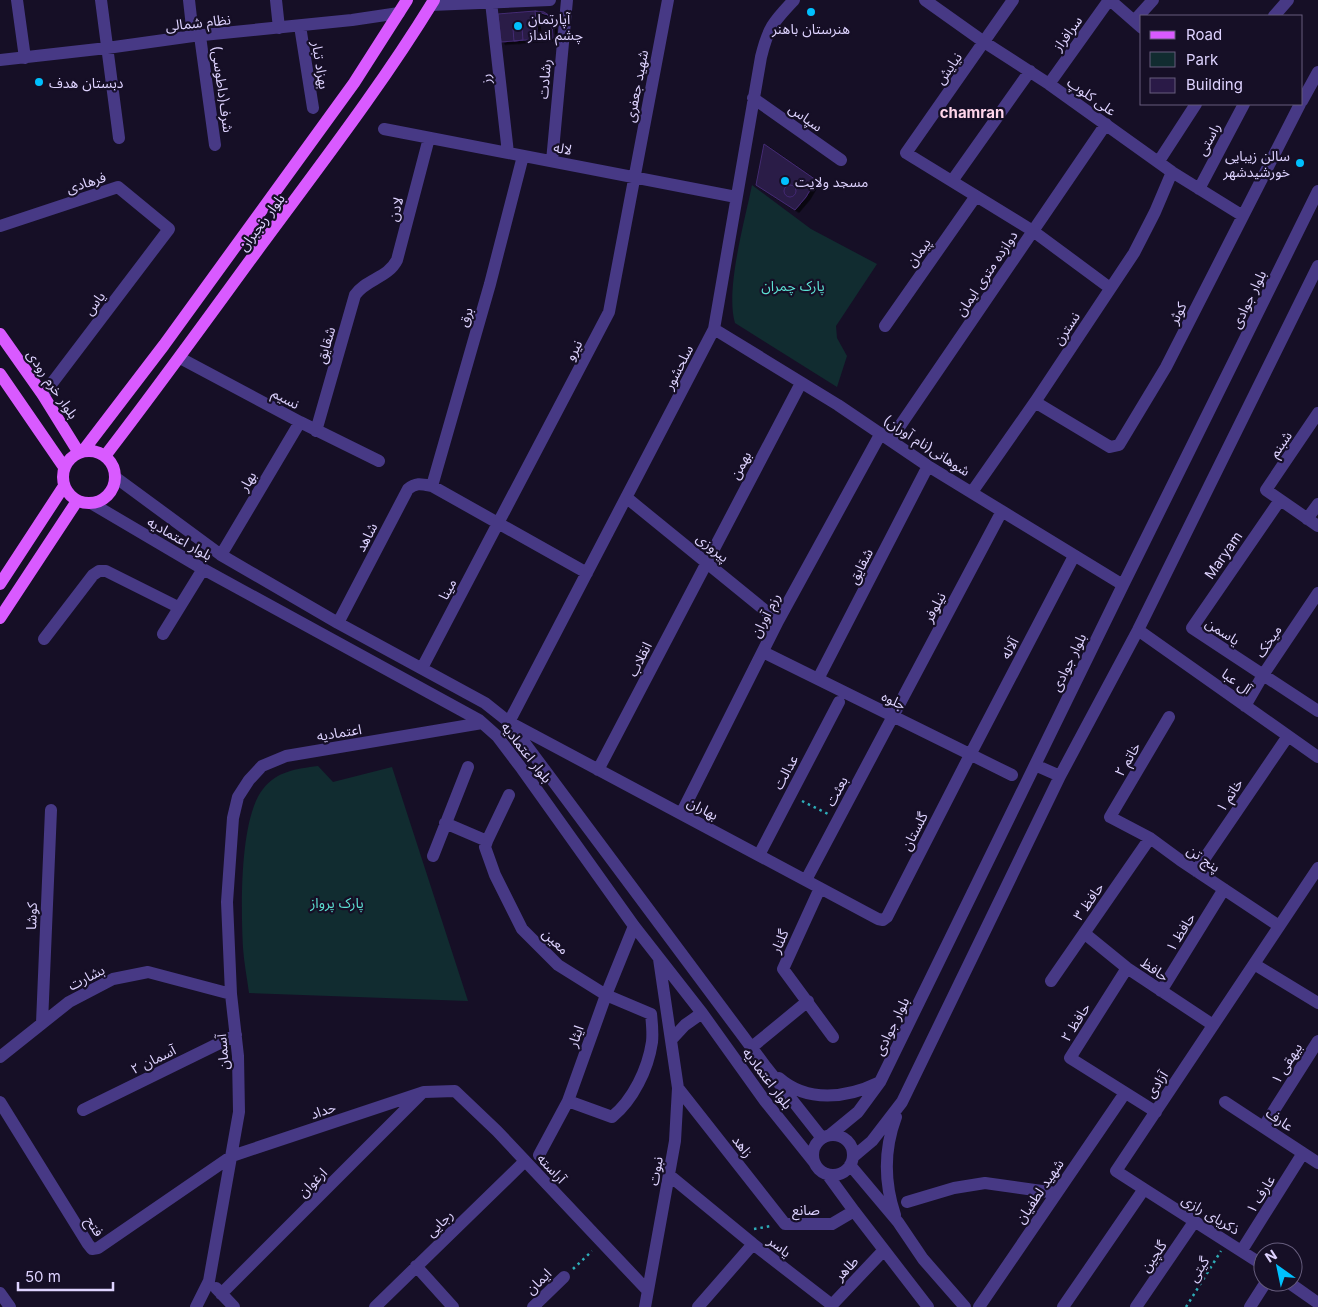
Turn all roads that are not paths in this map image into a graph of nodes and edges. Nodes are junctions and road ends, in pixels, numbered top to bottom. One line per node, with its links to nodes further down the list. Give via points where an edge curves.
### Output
1 (17, 0): 25 (street)
2 (101, 0): 24 (street)
3 (189, 0): 22 (street, شرف(داطوسی))
4 (276, 0): 21 (street)
5 (550, 0): 15 (street)
6 (567, 0): 44 (street, رشادت)
7 (668, 0): 47 (street, شهید جعفری)
8 (794, 0): 30 (street, سلحشور, via 766,34)
9 (925, 0): 23 (street, علی کلوپ)
10 (1013, 0): 23 (street, نیایش)
11 (1109, 0): 19 (street); 29 (street, سرافراز)
12 (1153, 0): 17 (street)
13 (1288, 0): 18 (street)
14 (432, 2): 15 (street); 63 (main road, بلوار رنجبران, via 318,169)
15 (491, 2): 41 (street, رز)
16 (404, 4): 20 (street, نظام شمالی); 72 (main road, بلوار رنجبران, via 342,99 164,345)
17 (1144, 15)
18 (1275, 15)
19 (1138, 24)
20 (300, 26): 21 (street, نظام شمالی); 35 (street, بهزاد تبار)
21 (279, 28): 22 (street, نظام شمالی)
22 (196, 36): 24 (street, نظام شمالی); 40 (street, شرف(داطوسی))
23 (984, 42): 27 (street, علی کلوپ); 48 (street, نیایش, via 906,153)
24 (107, 48): 25 (street, نظام شمالی); 38 (street)
25 (26, 58): 26 (street, نظام شمالی)
26 (0, 60)
27 (1030, 71): 29 (street, علی کلوپ); 48 (street)
28 (1318, 72): 31 (street, کوثر)
29 (1049, 84): 36 (street, علی کلوپ)
30 (753, 98): 43 (street, سپاس); 52 (street, سلحشور)
31 (1303, 98)
32 (1195, 105): 45 (street)
33 (1243, 105): 49 (street, راستی)
34 (1299, 105): 53 (street, کوثر)
35 (313, 108)
36 (1106, 124): 45 (street, علی کلوپ); 56 (street, دوازده متری ایمان)
37 (384, 129): 39 (street, لاله)
38 (119, 138)
39 (429, 138): 41 (street, لاله); 58 (street, لادن, via 397,260)
40 (215, 145)
41 (508, 153): 42 (street, لاله)
42 (524, 156): 44 (street, لاله); 79 (street, برق)
43 (841, 160)
44 (552, 161): 47 (street, لاله)
45 (1159, 161): 46 (street, علی کلوپ)
46 (1172, 172): 49 (street, علی کلوپ); 59 (street, نسترن, via 1134,253)
47 (634, 177): 52 (street, لاله); 88 (street, نیرو, via 609,312)
48 (952, 181): 51 (street)
49 (1200, 189): 53 (street, علی کلوپ)
50 (1318, 192): 95 (street, بلوار جوادی)
51 (976, 196): 56 (street); 60 (street, پیمان)
52 (736, 197): 61 (street, سلحشور)
53 (1243, 216): 67 (street, کوثر, via 1166,367 1119,445 1110,447)
54 (0, 226): 55 (street, فرهادی, via 118,187)
55 (169, 229): 66 (street, یاس)
56 (1032, 231): 59 (street); 71 (street, دوازده متری ایمان)
57 (1318, 266): 102 (street)
58 (377, 279): 70 (street, شقایق, via 355,294)
59 (1110, 288): 67 (street, نسترن)
60 (885, 326)
61 (714, 329): 65 (street, شوهانی(نام آوران)); 81 (street, سلحشور)
62 (0, 334): 66 (main road, بلوار خرم رودی)
63 (180, 358): 69 (street, نسیم); 73 (main road, بلوار رنجبران)
64 (0, 374): 76 (main road)
65 (801, 383): 71 (street, شوهانی(نام آوران)); 91 (street, بهمن)
66 (43, 395): 72 (main road, بلوار خرم رودی)
67 (1035, 402): 80 (street, نسترن)
68 (1318, 414): 82 (street, شبنم, via 1266,490)
69 (300, 422): 70 (street, نسیم); 89 (street, بهار)
70 (316, 431): 74 (street, نسیم)
71 (886, 436): 75 (street, شوهانی(نام آوران)); 99 (street, رزم آوران)
72 (81, 452): 73 (main road, via 95,451); 76 (main road, via 70,458)
73 (105, 456): 77 (main road, via 113,466)
74 (379, 461)
75 (928, 466): 80 (street, شوهانی(نام آوران)); 108 (street, شقایق)
76 (64, 468): 78 (main road)
77 (115, 477): 84 (main road, via 107,496); 89 (street, بلوار اعتمادیه)
78 (64, 486): 83 (main road); 94 (main road)
79 (432, 486): 88 (street); 100 (street, شاهد, via 419,483 408,489)
80 (972, 492): 86 (street, شوهانی(نام آوران))
81 (627, 498): 91 (street, پیروزی); 93 (street, سلحشور)
82 (1280, 500): 87 (street); 101 (street, Maryam)
83 (78, 501): 84 (main road); 98 (main road)
84 (91, 503): 92 (street, بلوار اعتمادیه)
85 (1318, 504): 87 (street)
86 (1002, 511): 90 (street, شوهانی(نام آوران)); 112 (street, نیلوفر)
87 (1313, 522)
88 (498, 524): 93 (street); 106 (street, مینا)
89 (221, 555): 100 (street, بلوار اعتمادیه)
90 (1074, 556): 95 (street, شوهانی(نام آوران)); 117 (street, آلاله)
91 (706, 561): 99 (street, پیروزی); 121 (street, انقلاب)
92 (203, 569): 97 (street); 115 (street, بلوار اعتمادیه)
93 (587, 573): 114 (street, سلحشور)
94 (0, 584)
95 (1123, 585): 119 (street, بلوار جوادی)
96 (1318, 593): 107 (street, میخک)
97 (178, 608): 103 (street); 104 (street, via 106,571 99,571)
98 (0, 618)
99 (778, 621): 105 (street, رزم آوران)
100 (338, 623): 106 (street, بلوار اعتمادیه)
101 (1192, 628): 107 (street, یاسمن)
102 (1138, 630): 110 (street, آل عبا); 123 (street)
103 (162, 634)
104 (44, 639)
105 (763, 652): 108 (street, جلوه); 126 (street, رزم آوران)
106 (422, 668): 114 (street, بلوار اعتمادیه, via 485,703)
107 (1263, 675): 110 (street, میخک); 111 (street, یاسمن)
108 (818, 679): 112 (street, جلوه)
109 (839, 702): 132 (street, عدالت)
110 (1245, 706): 116 (street, آل عبا)
111 (1318, 711)
112 (893, 716): 117 (street, جلوه); 136 (street, بعثت)
113 (1169, 717): 127 (street, خاتم ۲)
114 (509, 722): 121 (street, بهاران); 161 (street, بلوار اعتمادیه)
115 (482, 723): 128 (street, اعتمادیه, via 279,758 262,766 248,780 238,797); 140 (street, بلوار اعتمادیه, via 497,736 522,769)
116 (1288, 736): 118 (street, آل عبا); 135 (street, خاتم ۱)
117 (970, 755): 122 (street, جلوه); 139 (street, گلستان)
118 (1318, 756)
119 (1035, 765): 123 (street); 164 (street, بلوار جوادی)
120 (468, 767): 129 (street)
121 (598, 770): 126 (street, بهاران)
122 (1012, 776)
123 (1060, 776): 170 (street)
124 (509, 795): 131 (street)
125 (51, 810): 155 (street, کوشا)
126 (681, 814): 132 (street, بهاران)
127 (1110, 816): 130 (street, پنج تن)
128 (233, 818): 148 (street, آسمان, via 227,902)
129 (445, 822): 131 (street); 133 (street)
130 (1150, 838): 135 (street, پنج تن); 142 (street, حافظ ۳)
131 (487, 841): 149 (street, معین, via 485,848 495,875 522,929 558,966)
132 (758, 855): 136 (street, بهاران)
133 (432, 856)
134 (1318, 868): 141 (street, آزادی)
135 (1196, 871): 138 (street, پنج تن)
136 (806, 880): 137 (street, بهاران)
137 (820, 888): 139 (street, بهاران); 150 (street, گلنار, via 783,969)
138 (1224, 889): 141 (street, پنج تن); 147 (street, حافظ ۱)
139 (883, 920)
140 (634, 926): 143 (street, بلوار اعتمادیه); 149 (street, ایثار)
141 (1279, 926): 144 (street, آزادی)
142 (1084, 932): 145 (street, حافظ); 146 (street, حافظ ۳)
143 (659, 958): 152 (street, بلوار اعتمادیه); 154 (street, نبوت)
144 (1254, 964): 151 (street); 156 (street, آزادی)
145 (1127, 968): 147 (street, حافظ); 167 (street, حافظ ۲, via 1070,1058)
146 (1051, 981)
147 (1161, 991): 156 (street, حافظ)
148 (231, 994): 155 (street, بشارت, via 148,972 114,979 69,1002); 157 (street, آسمان)
149 (606, 995): 153 (street, معین); 168 (street, ایثار)
150 (808, 1001): 158 (street); 161 (street)
151 (1318, 1003)
152 (702, 1013): 159 (street); 181 (street, بلوار اعتمادیه, via 765,1101)
153 (651, 1014): 154 (street, معین); 168 (street, via 652,1041 644,1070 620,1111 612,1117)
154 (668, 1022): 159 (street, نبوت)
155 (42, 1023): 162 (street, بشارت)
156 (1213, 1025): 173 (street, آزادی)
157 (236, 1035): 172 (street, آسمان ۲); 178 (street, آسمان, via 239,1103)
158 (833, 1037)
159 (672, 1039): 165 (street, نبوت)
160 (1318, 1041): 174 (street, بیهقی ۱)
161 (752, 1047): 163 (street, بلوار اعتمادیه)
162 (0, 1057)
163 (766, 1067): 164 (street, via 782,1081 820,1096 841,1096); 175 (street, بلوار اعتمادیه)
164 (880, 1082): 175 (street, بلوار جوادی, via 858,1112)
165 (678, 1088): 184 (street, نبوت); 191 (street, زاهد)
166 (424, 1092): 178 (street, حداد); 179 (street, آراسته, via 455,1091); 203 (street, ارغوان)
167 (1125, 1093): 173 (street, حافظ ۲); 186 (street, شهید لطفیان)
168 (568, 1101): 177 (street, ایثار)
169 (0, 1102): 178 (street, فتح, via 92,1249)
170 (902, 1102): 180 (street, via 872,1141); 189 (street, via 889,1141 886,1162 889,1195)
171 (1225, 1102): 174 (street, عارف)
172 (83, 1110)
173 (1156, 1112): 185 (street, آزادی, via 1116,1171)
174 (1264, 1126): 176 (street, عارف)
175 (826, 1136): 180 (street, via 847,1140 852,1148); 181 (street, via 816,1144)
176 (1303, 1153): 182 (street, عارف); 194 (street, عارف ۱)
177 (539, 1155)
178 (232, 1156): 198 (street, آسمان)
179 (524, 1161): 196 (street, رجایی); 199 (street, آراسته)
180 (851, 1161): 183 (street, via 844,1171); 189 (street)
181 (814, 1162): 183 (street)
182 (1318, 1162)
183 (826, 1174): 188 (street)
184 (670, 1175): 192 (street); 199 (street, نبوت)
185 (1144, 1189): 190 (street, ذکریای رازی); 217 (street)
186 (1056, 1192): 187 (street, via 985,1183); 216 (street, شهید لطفیان)
187 (907, 1202)
188 (854, 1211): 191 (street, صانع, via 832,1224); 193 (street)
189 (898, 1222): 215 (street, via 923,1259)
190 (1194, 1222): 194 (street, ذکریای رازی); 218 (street, گلچین)
191 (785, 1224)
192 (753, 1244): 205 (street, یاسر); 213 (street, یاسر)
193 (884, 1250): 205 (street, طاهر); 214 (street)
194 (1242, 1250): 195 (street, ذکریای رازی)
195 (1253, 1258)
196 (416, 1266): 209 (street, رجایی); 210 (street)
197 (564, 1277): 211 (street, ایمان)
198 (209, 1280): 203 (street); 207 (street, آسمان)
199 (647, 1290): 212 (street, نبوت)
200 (1303, 1291): 204 (street)
201 (1260, 1292): 219 (street)
202 (0, 1293): 206 (street)
203 (222, 1294): 208 (street)
204 (1317, 1300)
205 (831, 1306)
206 (10, 1307)
207 (196, 1307)
208 (234, 1307)
209 (376, 1307)
210 (453, 1307)
211 (533, 1307)
212 (645, 1307)
213 (698, 1307)
214 (928, 1307)
215 (965, 1307)
216 (979, 1307)
217 (1063, 1307)
218 (1136, 1307)
219 (1250, 1307)

